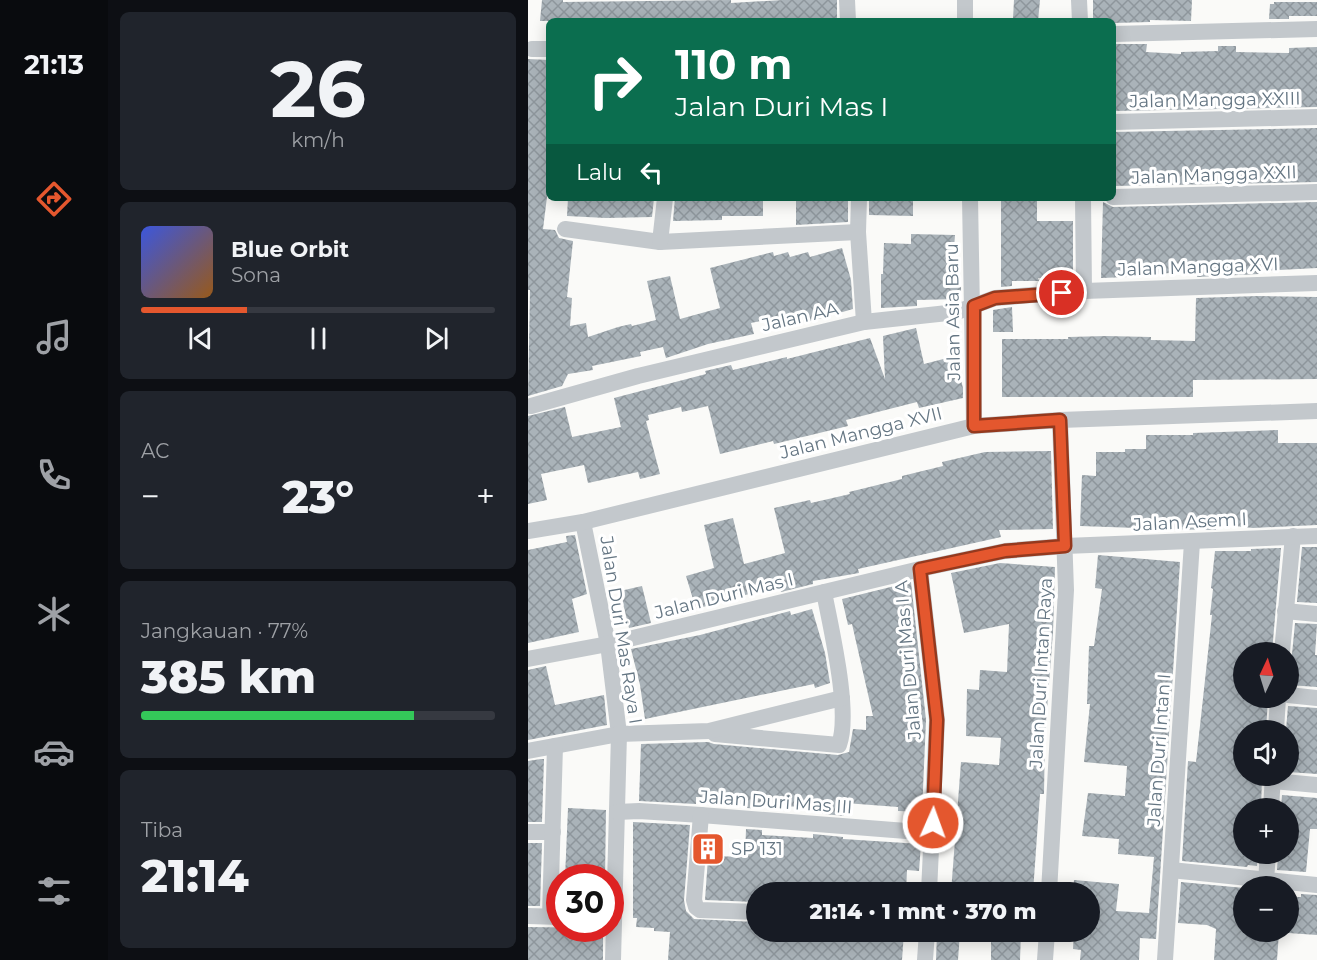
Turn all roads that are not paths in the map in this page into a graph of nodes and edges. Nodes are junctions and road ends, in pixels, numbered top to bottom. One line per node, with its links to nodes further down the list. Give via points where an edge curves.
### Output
1 (848, 0): 4 (street)
2 (965, 0): 5 (street)
3 (1079, 0): 6 (street)
4 (848, 18)
5 (965, 18)
6 (1080, 18)
7 (1317, 29): 8 (street)
8 (1116, 34)
9 (532, 49): 10 (street)
10 (546, 49)
11 (1317, 117): 12 (street, Jalan Mangga XXIII)
12 (1116, 122)
13 (1317, 192): 14 (street, Jalan Mangga XXII)
14 (1116, 197)
15 (665, 201): 21 (street)
16 (859, 201): 20 (street)
17 (970, 201): 24 (street, Jalan Asia Baru)
18 (1083, 201): 23 (street)
19 (565, 229): 21 (street)
20 (858, 232): 21 (street); 25 (street)
21 (660, 242)
22 (1317, 283): 23 (street, Jalan Mangga XVI)
23 (1084, 291): 24 (street, Jalan Mangga XVI, via 995,298)
24 (974, 306): 25 (street, Jalan AA, via 957,312); 29 (street, Jalan Asia Baru)
25 (864, 322): 26 (street, Jalan AA, via 638,375)
26 (531, 406)
27 (1317, 411): 28 (street, Jalan Mangga XVII)
28 (1060, 420): 29 (street, Jalan Mangga XVII); 35 (street, Jalan Duri Intan Raya)
29 (974, 426): 30 (street, Jalan Mangga XVII)
30 (583, 522): 31 (street, Jalan Mangga XVII); 41 (street, Jalan Duri Mas Raya I)
31 (528, 531)
32 (1293, 536): 33 (street, Jalan Asem I); 34 (street, Jalan Asem I); 38 (street)
33 (1317, 536)
34 (1192, 542): 35 (street, Jalan Asem I); 59 (street, Jalan Duri Intan I)
35 (1065, 546): 36 (street, Jalan Duri Mas I, via 1005,551); 62 (street, Jalan Duri Intan Raya, via 1066,590)
36 (920, 569): 37 (street, Jalan Duri Mas I); 56 (street, Jalan Duri Mas I A, via 937,720)
37 (824, 592): 41 (street, Jalan Duri Mas I); 44 (street)
38 (1285, 611): 39 (street); 40 (street)
39 (1317, 614)
40 (1283, 642)
41 (608, 644): 42 (street, Jalan Duri Mas I); 47 (street, Jalan Duri Mas Raya I)
42 (528, 659)
43 (1299, 696): 45 (street)
44 (842, 698): 46 (street); 46 (street, via 840,742 836,746)
45 (1317, 698)
46 (709, 731): 47 (street)
47 (619, 734): 48 (street); 52 (street, Jalan Duri Mas Raya I)
48 (555, 746): 49 (street); 55 (street)
49 (528, 752)
50 (1299, 782): 51 (street)
51 (1317, 784)
52 (617, 812): 53 (street, Jalan Duri Mas III); 58 (street, Jalan Duri Mas Raya I)
53 (701, 815): 56 (street, Jalan Duri Mas III); 65 (street, via 696,907)
54 (528, 832): 55 (street)
55 (553, 832): 57 (street)
56 (932, 833): 61 (street, Jalan Duri Mas I A)
57 (554, 864)
58 (615, 864)
59 (1171, 870): 60 (street); 74 (street, Jalan Duri Intan I)
60 (1233, 877)
61 (930, 882)
62 (1050, 882)
63 (1299, 883): 64 (street)
64 (1317, 885)
65 (746, 912)
66 (528, 916): 67 (street)
67 (546, 917)
68 (612, 942): 71 (street, Jalan Duri Mas Raya I)
69 (926, 942): 72 (street)
70 (1047, 942): 73 (street)
71 (613, 960)
72 (925, 960)
73 (1046, 960)
74 (1165, 960)

